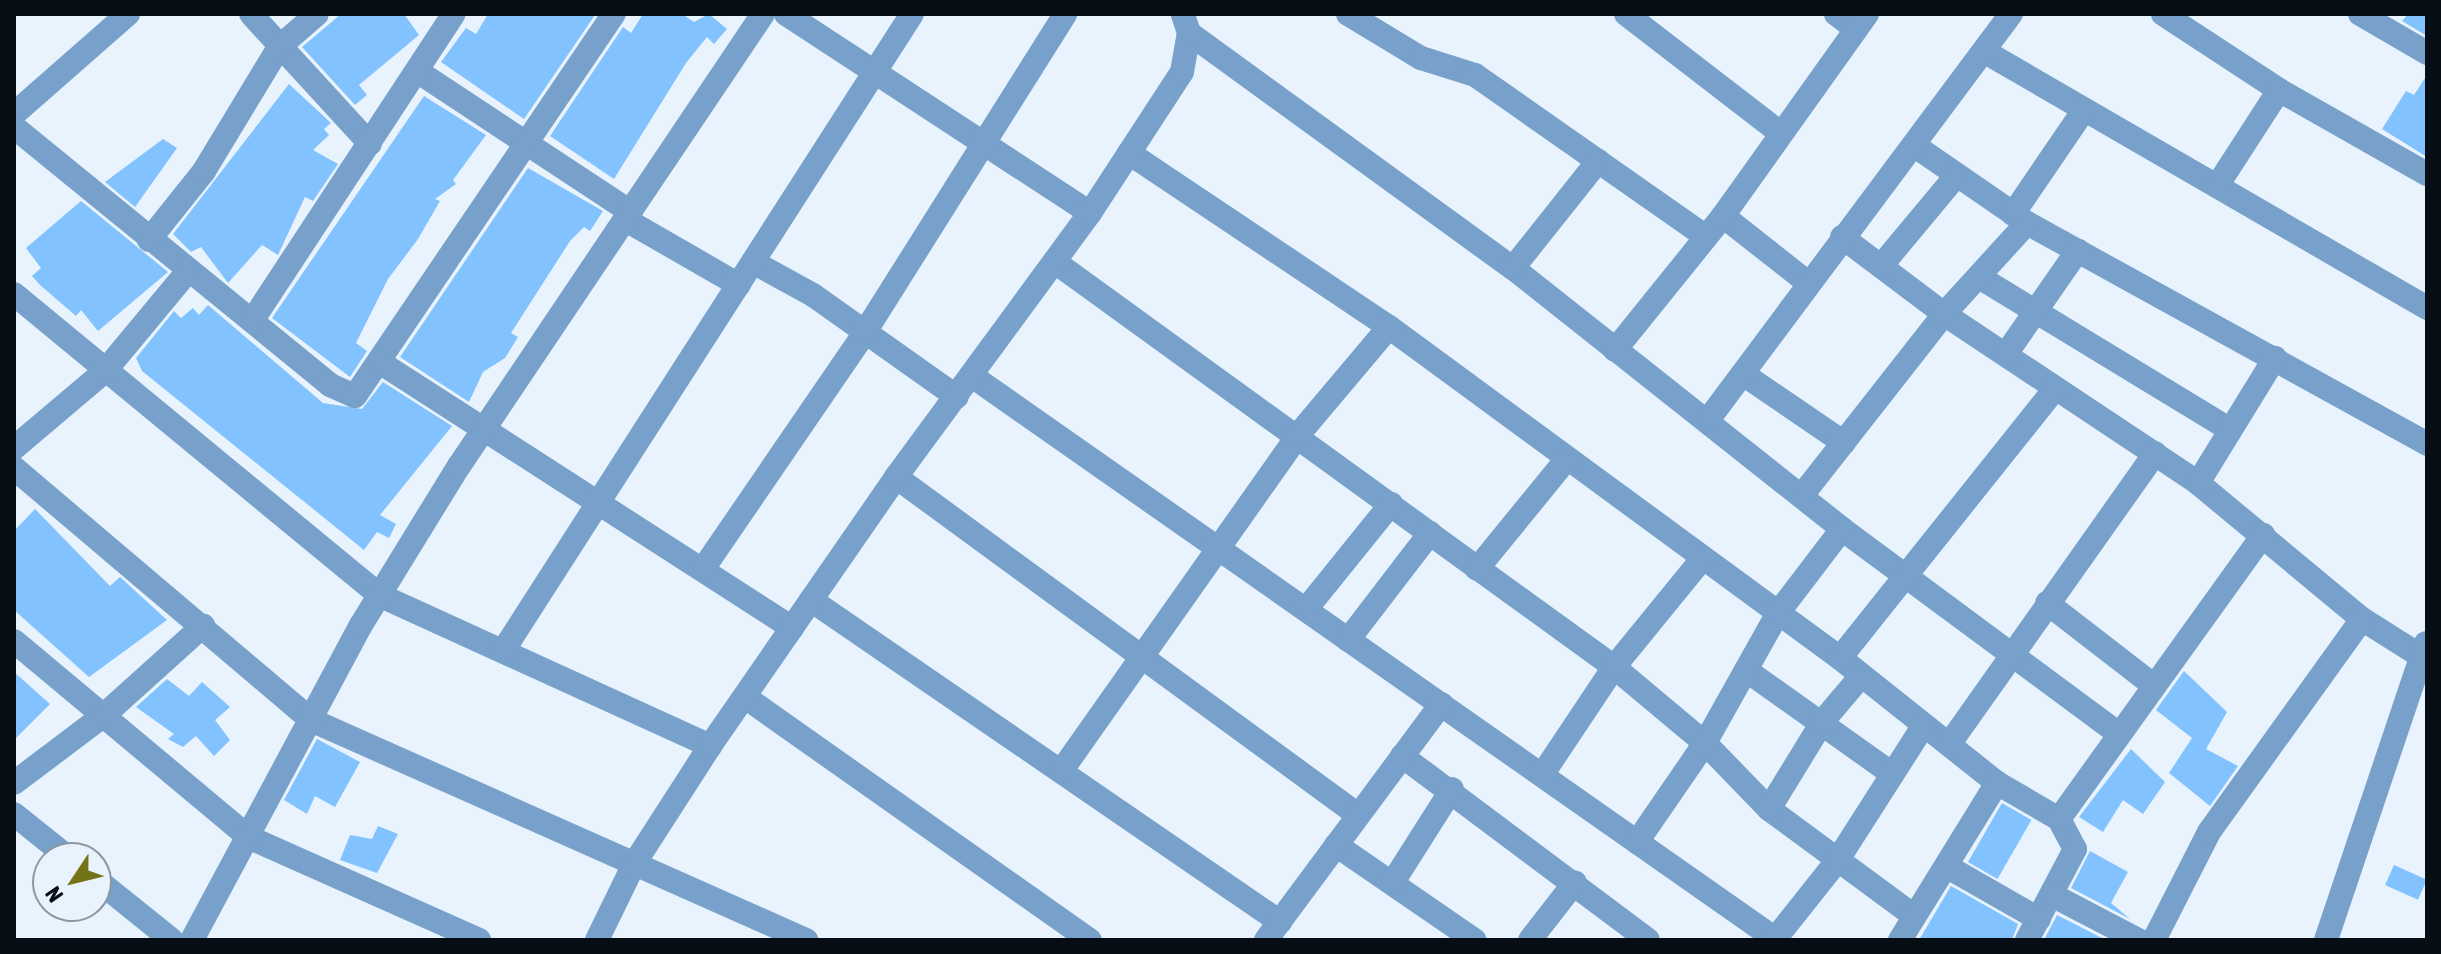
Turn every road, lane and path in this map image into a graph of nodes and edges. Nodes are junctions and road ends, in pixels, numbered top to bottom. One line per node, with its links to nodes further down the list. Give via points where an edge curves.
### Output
1 (128, 14): 25 (street)
2 (251, 14): 18 (street)
3 (317, 14): 18 (street)
4 (454, 14): 21 (street)
5 (614, 14): 29 (street)
6 (763, 14): 38 (street)
7 (786, 14): 22 (street)
8 (912, 14): 22 (street)
9 (1065, 14): 31 (street)
10 (1348, 14): 33 (street, via 1421,58 1475,75)
11 (1836, 14): 16 (street)
12 (2011, 14): 19 (street)
13 (2360, 14): 20 (street)
14 (2174, 17): 23 (street)
15 (1637, 18): 27 (street)
16 (1861, 21): 27 (street)
17 (1186, 24): 32 (street, via 1182,72); 48 (street)
18 (279, 47): 28 (street); 43 (street, via 204,171)
19 (1987, 53): 24 (street); 30 (street)
20 (2427, 53)
21 (417, 71): 28 (street); 29 (street)
22 (872, 75): 31 (street); 45 (street)
23 (2279, 90): 34 (street); 36 (street)
24 (2082, 113): 36 (street); 40 (street)
25 (14, 114)
26 (14, 127): 43 (street)
27 (1778, 131): 39 (street)
28 (370, 144): 57 (street)
29 (525, 144): 38 (street); 63 (street)
30 (1915, 146): 35 (street); 42 (street)
31 (983, 149): 37 (street); 59 (street)
32 (1129, 153): 37 (street); 58 (street)
33 (1598, 161): 41 (street); 48 (street)
34 (2427, 174)
35 (1956, 176): 40 (street); 47 (street)
36 (2217, 186): 54 (street)
37 (1090, 213): 46 (street)
38 (629, 216): 52 (street); 70 (street)
39 (1723, 216): 41 (street); 51 (street)
40 (2020, 219): 44 (street); 50 (street)
41 (1706, 237): 60 (street)
42 (1842, 237): 47 (street); 51 (street)
43 (149, 240): 49 (street)
44 (2078, 250): 55 (street); 62 (street)
45 (753, 262): 52 (street); 59 (street)
46 (1055, 262): 66 (street); 72 (street)
47 (1881, 266): 56 (street)
48 (1513, 268): 60 (street)
49 (189, 270): 57 (street); 64 (street)
50 (1979, 277): 55 (street); 56 (street)
51 (1807, 282): 65 (street)
52 (739, 285): 82 (street)
53 (14, 294): 64 (street)
54 (2427, 308)
55 (2035, 313): 61 (street); 71 (street)
56 (1944, 314): 61 (street); 73 (street)
57 (252, 321): 63 (street, via 348,396 360,393)
58 (1389, 327): 72 (street); 77 (street)
59 (865, 332): 68 (street); 89 (street)
60 (1615, 350): 69 (street)
61 (2006, 354): 67 (street)
62 (2275, 358): 71 (street); 74 (street)
63 (381, 363): 70 (street)
64 (105, 371): 75 (street); 92 (street)
65 (1743, 374): 69 (street); 73 (street)
66 (972, 376): 68 (street); 87 (street)
67 (2055, 389): 76 (street); 91 (street)
68 (957, 397): 79 (street)
69 (1708, 420): 81 (street)
70 (488, 429): 82 (street); 92 (street)
71 (2229, 429): 80 (street)
72 (1298, 435): 83 (street); 87 (street)
73 (1844, 443): 81 (street)
74 (2427, 444)
75 (14, 448)
76 (2155, 453): 80 (street); 94 (street)
77 (1566, 460): 88 (street); 90 (street)
78 (14, 468): 98 (street)
79 (896, 477): 93 (street); 105 (street)
80 (2198, 483): 86 (street)
81 (1803, 494): 84 (street)
82 (597, 498): 89 (street); 102 (street)
83 (1391, 504): 85 (street); 95 (street)
84 (1842, 529): 91 (street); 96 (street)
85 (1430, 533): 90 (street); 100 (street)
86 (2263, 535): 97 (street); 110 (street)
87 (1222, 548): 95 (street); 105 (street)
88 (1702, 559): 96 (street); 107 (street)
89 (703, 569): 99 (street)
90 (1477, 569): 107 (street)
91 (1910, 578): 104 (street); 106 (street)
92 (379, 595): 102 (street); 114 (street)
93 (811, 600): 99 (street); 122 (street)
94 (2047, 603): 104 (street); 110 (street)
95 (1307, 608): 100 (street)
96 (1778, 613): 106 (street); 108 (street)
97 (2362, 619): 103 (street); 158 (street, via 2209,832)
98 (203, 626): 113 (street); 114 (street)
99 (792, 628): 111 (street)
100 (1348, 640): 112 (street)
101 (14, 641): 113 (street)
102 (503, 651): 120 (street)
103 (2425, 651): 159 (street)
104 (2011, 652): 117 (street); 119 (street)
105 (1141, 656): 122 (street); 130 (street)
106 (1840, 658): 109 (street)
107 (1614, 667): 118 (street); 124 (street)
108 (1746, 670): 115 (street); 118 (street)
109 (1861, 676): 115 (street); 116 (street)
110 (2153, 685): 117 (street)
111 (745, 697): 120 (street); 151 (street)
112 (1441, 704): 121 (street); 124 (street)
113 (103, 716): 125 (street); 132 (street)
114 (311, 720): 132 (street); 137 (street)
115 (1823, 721): 123 (street); 128 (street)
116 (1924, 725): 119 (street); 123 (street)
117 (2116, 732): 131 (street)
118 (1705, 743): 128 (street); 134 (street)
119 (1950, 743): 126 (street)
120 (710, 746): 137 (street)
121 (1402, 756): 127 (street); 130 (street)
122 (1062, 770): 145 (street)
123 (1891, 773): 136 (street)
124 (1542, 775): 134 (street)
125 (14, 783)
126 (1997, 783): 131 (street); 138 (street)
127 (1452, 789): 139 (street); 140 (street)
128 (1769, 809): 136 (street)
129 (14, 814): 133 (street)
130 (1358, 815): 135 (street)
131 (2059, 819): 142 (street, via 2070,829 2075,849)
132 (248, 837): 147 (street); 148 (street)
133 (49, 842)
134 (1637, 842): 155 (street)
135 (1336, 845): 139 (street); 145 (street)
136 (1837, 861): 143 (street); 155 (street)
137 (634, 864): 149 (street); 150 (street)
138 (1946, 866): 143 (street); 144 (street)
139 (1393, 882): 152 (street)
140 (1575, 882): 153 (street); 154 (street)
141 (112, 892): 146 (street)
142 (2052, 895): 144 (street); 157 (street)
143 (1914, 916): 156 (street)
144 (2033, 929)
145 (1273, 931)
146 (172, 940)
147 (192, 940)
148 (479, 940)
149 (597, 940)
150 (806, 940)
151 (1090, 940)
152 (1474, 940)
153 (1530, 940)
154 (1648, 940)
155 (1776, 940)
156 (1900, 940)
157 (2138, 940)
158 (2154, 940)
159 (2326, 940)

